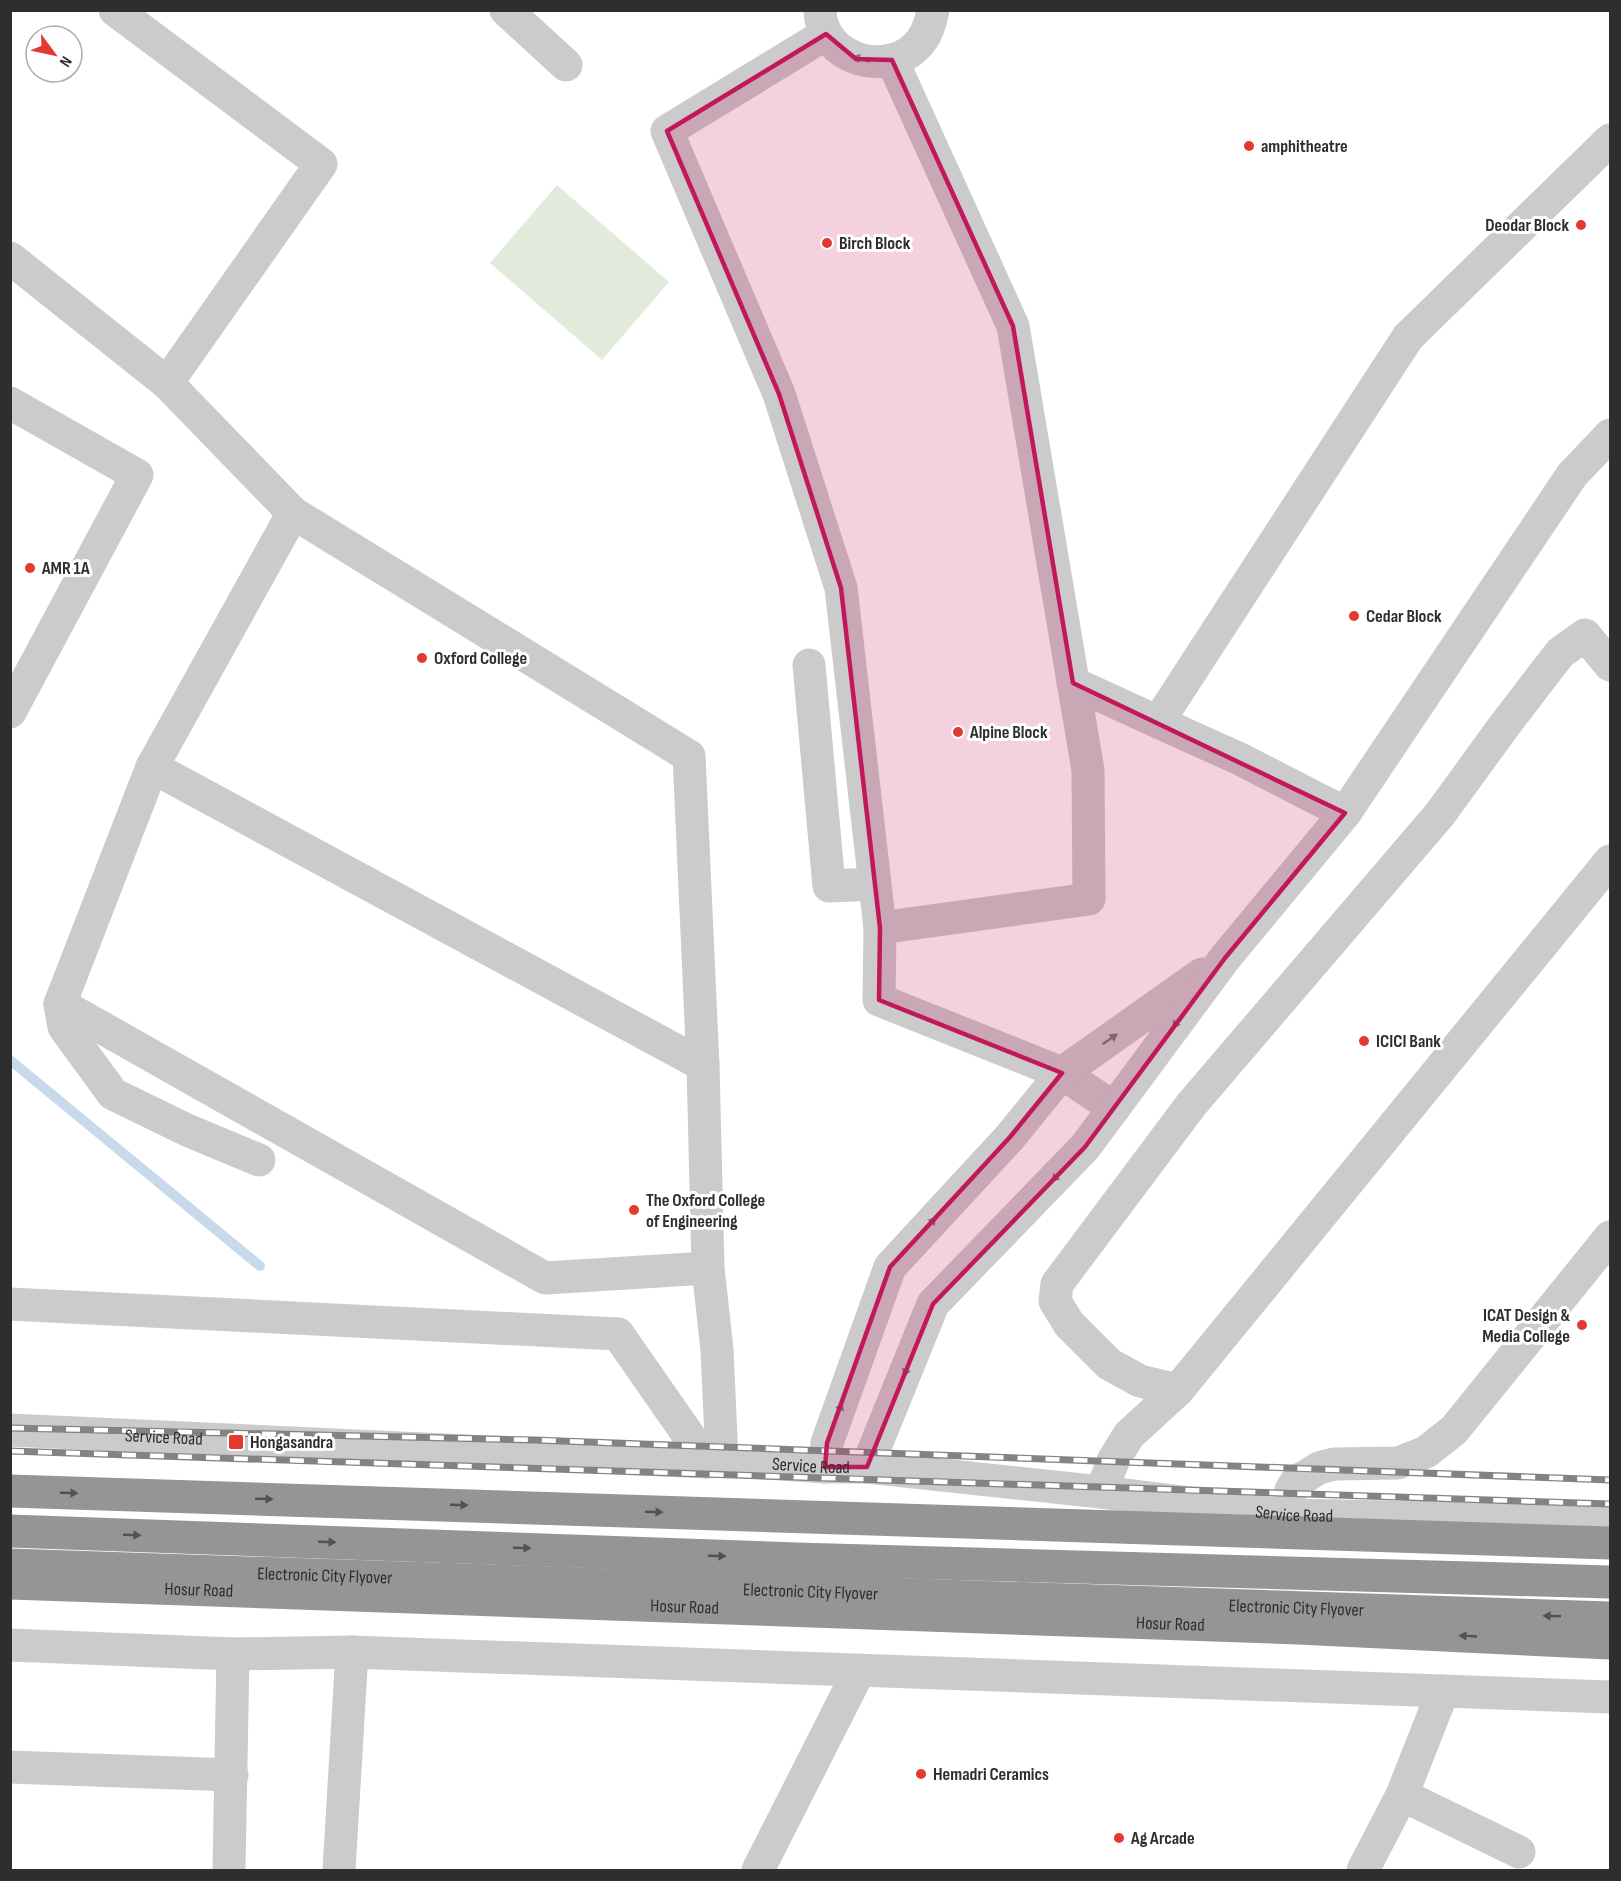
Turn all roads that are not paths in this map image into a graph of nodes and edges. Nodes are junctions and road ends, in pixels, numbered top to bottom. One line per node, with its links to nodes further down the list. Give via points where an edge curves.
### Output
1 (115, 10): 9 (street, via 321,164)
2 (506, 10): 6 (street)
3 (933, 10): 5 (street, via 921,41)
4 (823, 22): 5 (street, one-way to 4, via 875,63 856,59 839,49); 21 (street, via 667,131 778,394 841,588)
5 (892, 60): 15 (street, via 1012,326)
6 (566, 65)
7 (1611, 140): 17 (street, via 1408,337)
8 (10, 258): 9 (street)
9 (167, 382): 12 (street)
10 (10, 402): 16 (street, via 137,475)
11 (1611, 435): 19 (street, via 1572,475)
12 (294, 513): 18 (street); 25 (street, via 689,756)
13 (809, 665): 21 (street, via 829,886)
14 (1611, 665): 32 (street, via 1585,635 1560,653 1440,814 1191,1105 1057,1284 1055,1301 1069,1324 1109,1364 1140,1381)
15 (1073, 683): 17 (street); 22 (street, via 1088,770 1089,899)
16 (10, 712)
17 (1158, 722): 19 (street)
18 (152, 767): 24 (street); 25 (street)
19 (1345, 813): 23 (street)
20 (1611, 861): 32 (street)
21 (874, 884): 22 (street)
22 (880, 928): 26 (street, via 879,1000)
23 (1225, 958): 26 (street, one-way to 23); 27 (street, one-way to 27)
24 (60, 1004): 28 (street, via 64,1027 113,1094); 30 (street, via 545,1278)
25 (703, 1065): 30 (street)
26 (1062, 1072): 27 (street); 35 (street, one-way to 26, via 827,1443 887,1277)
27 (1114, 1108): 36 (street, one-way to 36, via 1085,1147 933,1304)
28 (260, 1160)
29 (1611, 1237): 39 (street, via 1454,1430 1425,1452 1398,1462 1319,1468 1296,1482)
30 (708, 1268): 34 (street, via 717,1350)
31 (10, 1304): 34 (street, via 618,1334)
32 (1178, 1390): 38 (street, via 1129,1435)
33 (10, 1430): 34 (street, Service Road)
34 (715, 1461): 35 (street, Service Road)
35 (825, 1467): 36 (street, Service Road)
36 (867, 1467): 38 (street, Service Road)
37 (10, 1491): 40 (highway, one-way to 40)
38 (1101, 1492): 39 (street, Service Road)
39 (1286, 1515): 41 (street, Service Road)
40 (842, 1518): 43 (highway); 47 (highway)
41 (1611, 1521)
42 (10, 1531): 45 (highway, Electronic City Flyover, one-way to 45, bridge)
43 (1611, 1543)
44 (10, 1565): 48 (highway, Electronic City Flyover, one-way to 44, bridge)
45 (1611, 1582)
46 (10, 1583): 47 (highway, Hosur Road)
47 (837, 1613): 49 (highway, Hosur Road, one-way to 47)
48 (1611, 1618)
49 (1611, 1643)
50 (10, 1645): 52 (street)
51 (352, 1653): 52 (street); 53 (street); 61 (street)
52 (233, 1654): 57 (street)
53 (859, 1671): 54 (street); 62 (street)
54 (1443, 1691): 55 (street); 58 (street)
55 (1611, 1696)
56 (10, 1767): 57 (street)
57 (231, 1775): 60 (street)
58 (1402, 1795): 59 (street); 63 (street)
59 (1519, 1852)
60 (229, 1870)
61 (339, 1870)
62 (758, 1870)
63 (1363, 1870)

